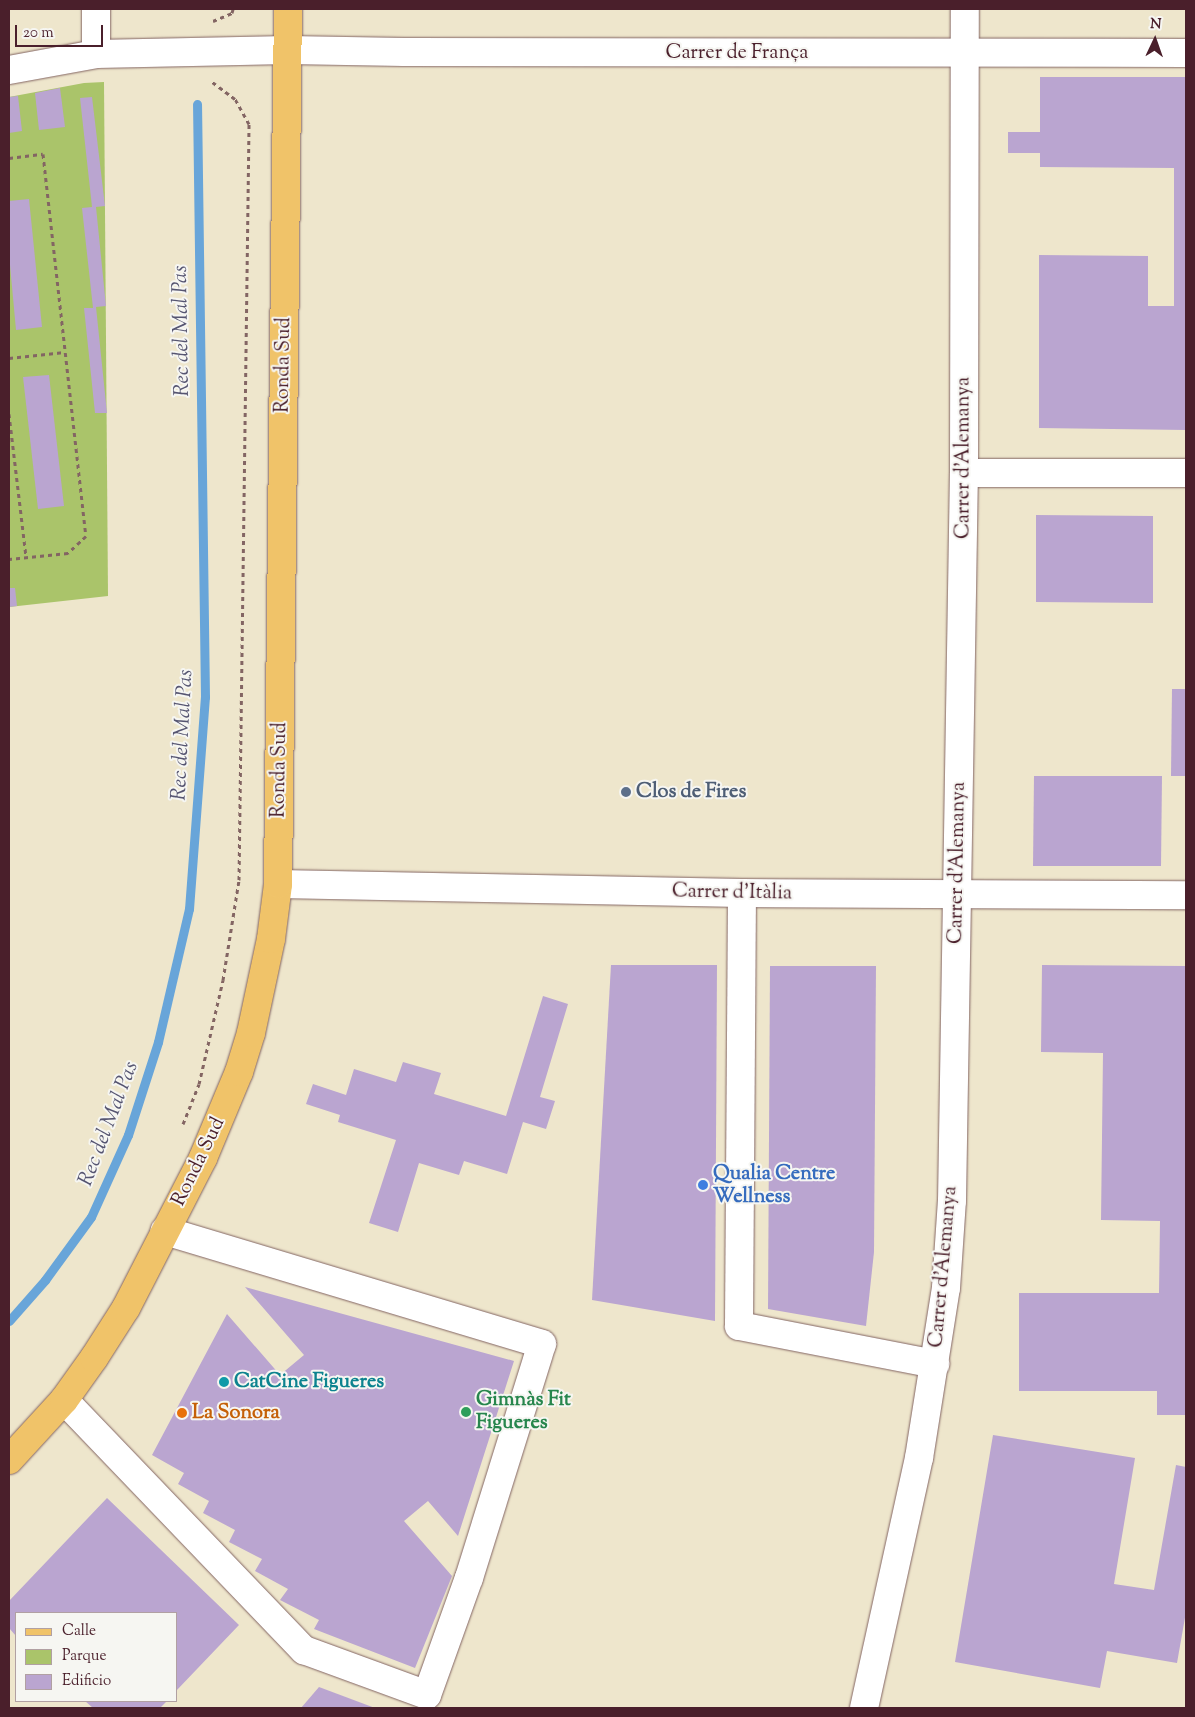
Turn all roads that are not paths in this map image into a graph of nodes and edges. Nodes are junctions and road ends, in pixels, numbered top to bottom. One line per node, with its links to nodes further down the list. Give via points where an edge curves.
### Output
1 (96, 9): 7 (street)
2 (288, 9): 4 (main road, Ronda Sud)
3 (965, 9): 5 (street, Carrer d'Alemanya)
4 (288, 50): 5 (street, Carrer de França); 7 (street, Carrer de França); 11 (main road, Ronda Sud)
5 (965, 53): 6 (street, Carrer de França); 9 (street, Carrer d'Alemanya)
6 (1186, 53)
7 (96, 54): 8 (street, Carrer de França)
8 (9, 70)
9 (964, 473): 10 (street); 14 (street, Carrer d'Alemanya)
10 (1186, 473)
11 (278, 884): 12 (street, Carrer d'Itàlia); 15 (main road, Ronda Sud, via 270,948 240,1072 203,1158)
12 (742, 893): 14 (street, Carrer d'Itàlia); 16 (street, via 739,1326)
13 (1186, 895): 14 (street, Carrer d'Itàlia)
14 (958, 896): 16 (street, Carrer d'Alemanya, via 952,1201 946,1288)
15 (165, 1231): 17 (main road, Ronda Sud, via 126,1308); 17 (street, via 542,1344 468,1578 427,1695 304,1650)
16 (935, 1364): 19 (street, Carrer d'Alemanya, via 919,1458)
17 (64, 1400): 18 (main road, Ronda Sud)
18 (9, 1460)
19 (864, 1708)

